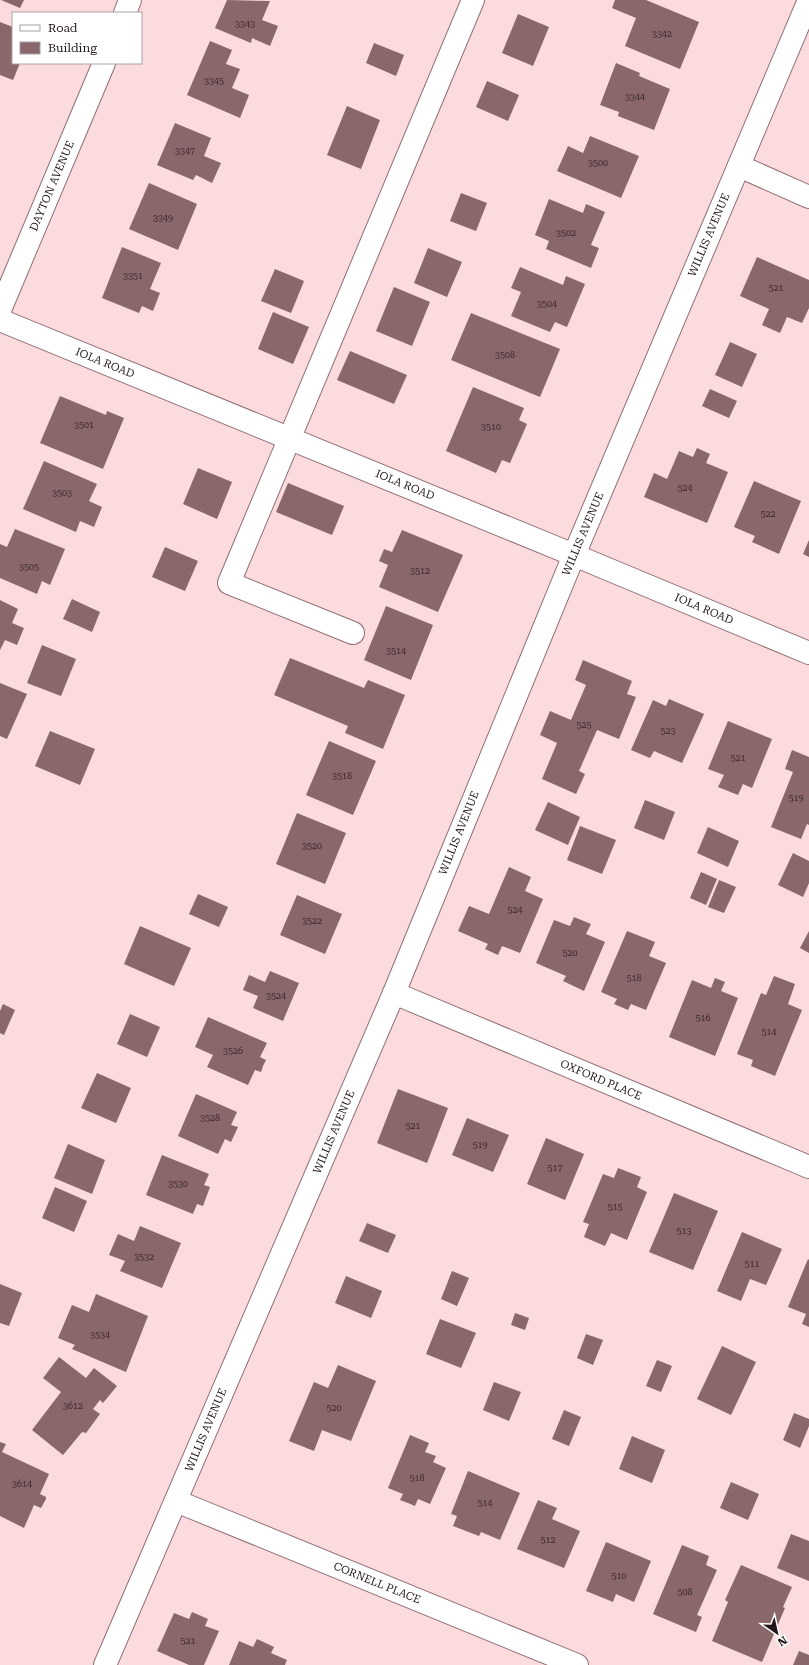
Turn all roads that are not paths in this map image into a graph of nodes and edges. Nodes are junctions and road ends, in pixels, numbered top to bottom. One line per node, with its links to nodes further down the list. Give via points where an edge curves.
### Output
1 (130, 0): 4 (street)
2 (472, 0): 10 (street)
3 (809, 0): 6 (street, WILLIS AVENUE)
4 (125, 12)
5 (104, 64): 8 (street, DAYTON AVENUE)
6 (739, 166): 7 (street); 11 (street, WILLIS AVENUE)
7 (809, 197)
8 (0, 310)
9 (0, 320): 10 (street, IOLA ROAD)
10 (289, 438): 11 (street, IOLA ROAD); 12 (street, via 229,583)
11 (574, 555): 13 (street, IOLA ROAD); 14 (street, WILLIS AVENUE)
12 (353, 633)
13 (809, 653)
14 (394, 994): 15 (street, OXFORD PLACE); 16 (street, WILLIS AVENUE)
15 (809, 1167)
16 (176, 1501): 17 (street, WILLIS AVENUE); 18 (street, CORNELL PLACE)
17 (105, 1665)
18 (577, 1665)

